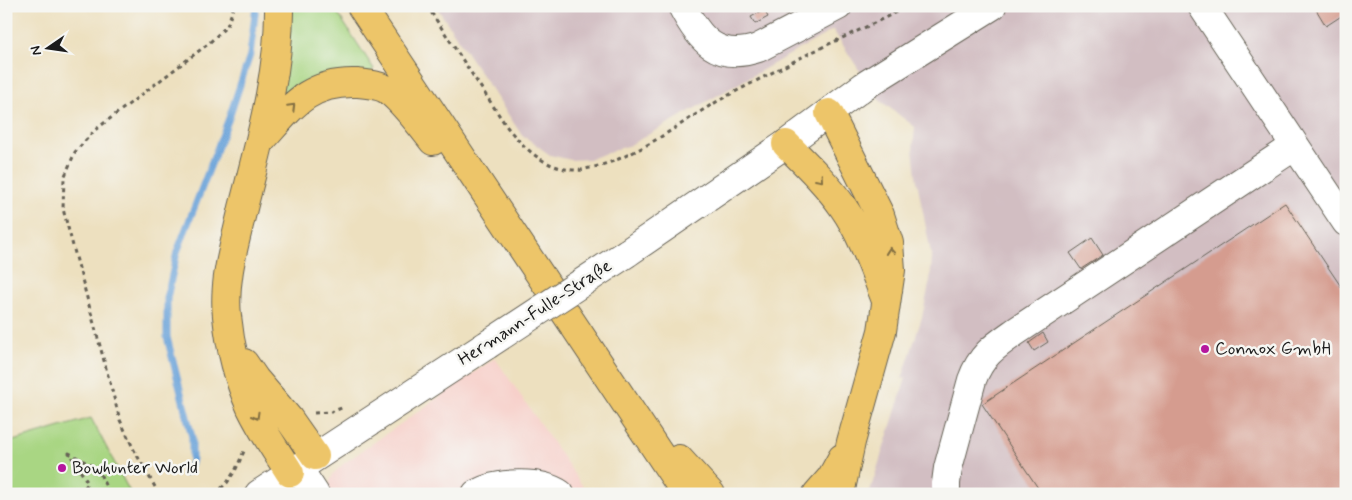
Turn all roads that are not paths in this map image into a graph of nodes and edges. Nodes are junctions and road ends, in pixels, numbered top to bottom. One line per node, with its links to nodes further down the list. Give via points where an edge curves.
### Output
1 (280, 6): 8 (main road, via 280,31)
2 (361, 6): 12 (main road)
3 (682, 6): 4 (street, via 699,35 714,47 732,52 758,48)
4 (838, 6)
5 (992, 6): 7 (street, Hermann-Fulle-Straße, via 864,86)
6 (1202, 6): 10 (street)
7 (819, 120): 9 (street, Hermann-Fulle-Straße); 13 (main road, one-way to 7, via 891,270 889,243 880,215)
8 (259, 143): 12 (main road, one-way to 12, via 293,105 312,92 350,83 376,86 389,91); 14 (main road, via 229,272 227,314)
9 (786, 144): 13 (main road, one-way to 13, via 844,208); 17 (street, Hermann-Fulle-Straße, bridge)
10 (1295, 146): 11 (street); 26 (street, via 987,353 977,365 972,380 948,468)
11 (1346, 222)
12 (514, 235): 15 (main road)
13 (886, 299): 16 (main road, via 882,331)
14 (230, 337): 17 (main road, via 254,379 289,419); 17 (main road, one-way to 17, via 252,409 266,434)
15 (611, 381): 22 (main road); 23 (main road)
16 (851, 442): 24 (main road, via 830,478); 25 (main road)
17 (301, 466): 18 (street, Hermann-Fulle-Straße); 19 (street)
18 (259, 494)
19 (314, 494)
20 (476, 494): 21 (street, via 502,485 527,484 554,489)
21 (560, 494)
22 (686, 494)
23 (711, 494)
24 (816, 494)
25 (840, 494)
26 (946, 494)

